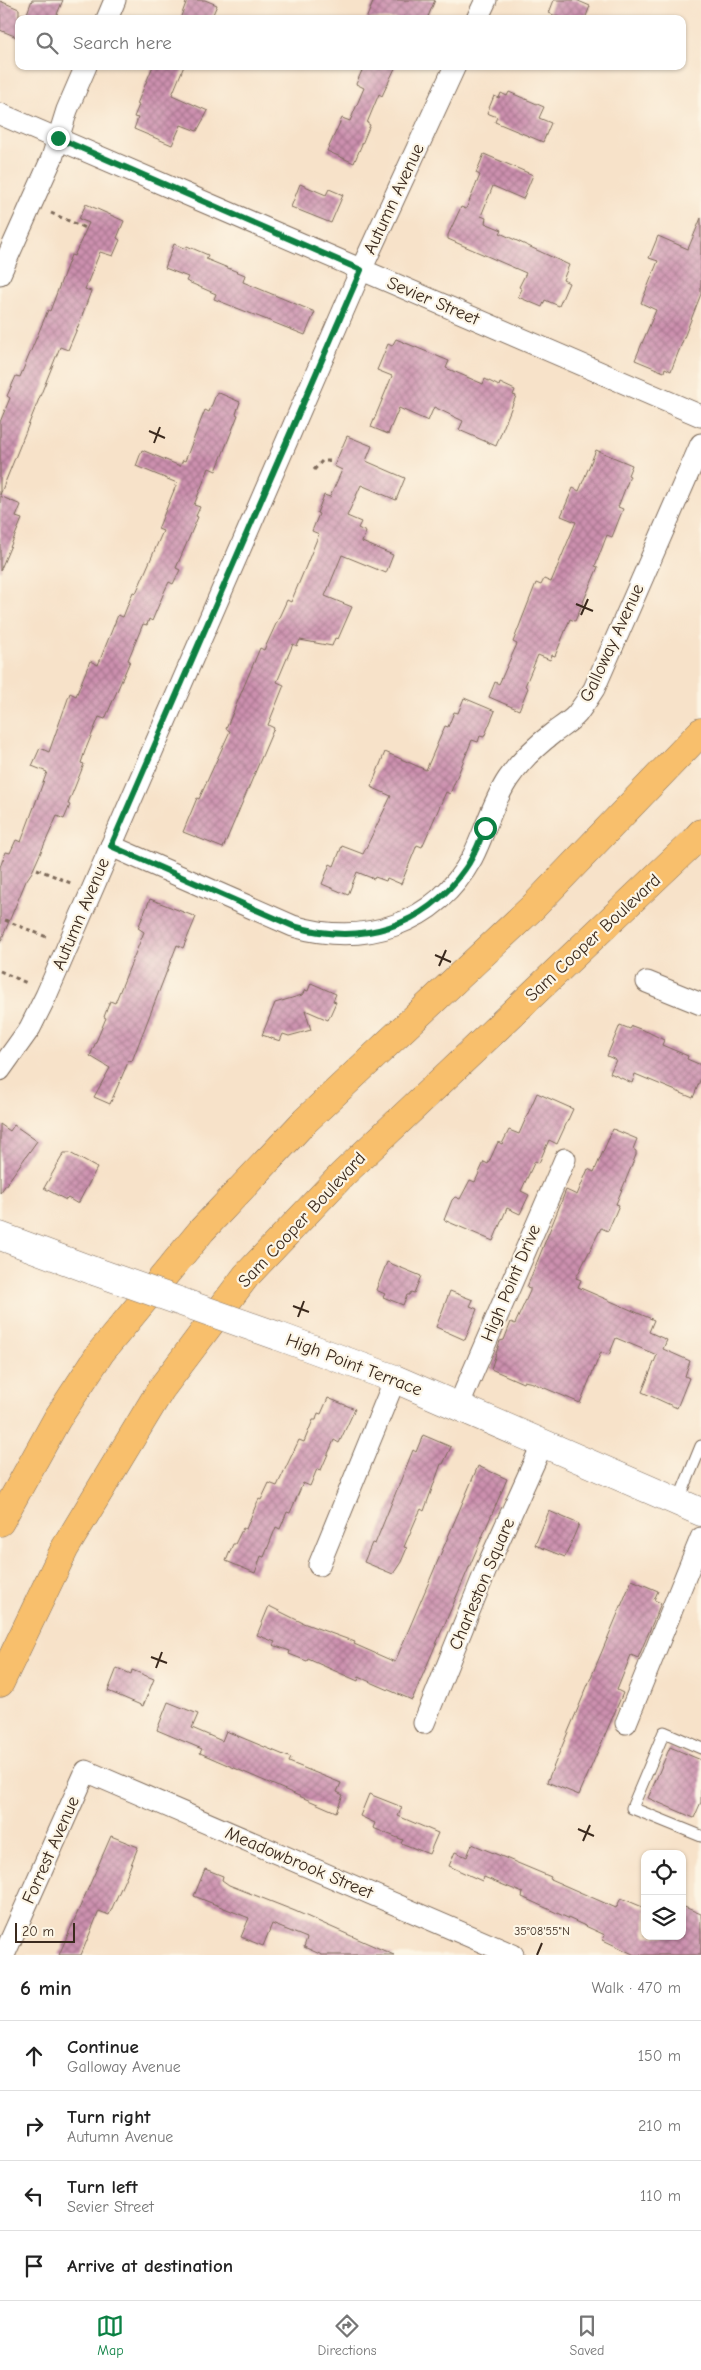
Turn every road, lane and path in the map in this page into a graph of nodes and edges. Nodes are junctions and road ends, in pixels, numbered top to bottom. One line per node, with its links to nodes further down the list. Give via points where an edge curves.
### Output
1 (115, 0): 3 (street)
2 (486, 0): 4 (street)
3 (109, 15)
4 (479, 15)
5 (84, 70): 8 (street)
6 (453, 70): 11 (street, Autumn Avenue)
7 (0, 114): 8 (street, Sevier Street)
8 (58, 138): 11 (street, Sevier Street); 12 (street)
9 (51, 213): 10 (path)
10 (85, 228)
11 (361, 270): 13 (street, Sevier Street); 19 (street, Autumn Avenue)
12 (0, 274)
13 (701, 416)
14 (701, 444): 19 (street, Galloway Avenue, via 594,689 576,715 533,749 508,779 466,869 428,910 400,924 370,932 316,933 293,926)
15 (332, 461): 16 (path, via 322,461)
16 (314, 470)
17 (701, 732): 36 (highway, via 533,907 305,1121 202,1230 101,1352 58,1419)
18 (698, 837): 39 (highway, Sam Cooper Boulevard, via 342,1175 246,1276 156,1397 65,1548)
19 (111, 846): 28 (street, Autumn Avenue, via 34,1020 18,1048)
20 (36, 869): 21 (path)
21 (73, 884)
22 (6, 920): 23 (path)
23 (49, 938)
24 (0, 971): 26 (path)
25 (646, 982): 27 (street)
26 (29, 984)
27 (701, 1004)
28 (0, 1070)
29 (565, 1159): 32 (street, High Point Drive)
30 (1, 1239): 31 (street, High Point Terrace, bridge)
31 (395, 1379): 32 (street, High Point Terrace); 38 (street)
32 (458, 1407): 33 (street, High Point Terrace)
33 (542, 1445): 35 (street, High Point Terrace); 40 (street, Charleston Square, via 487,1567)
34 (701, 1446): 35 (lane)
35 (689, 1507)
36 (0, 1522)
37 (701, 1538): 41 (street)
38 (319, 1565)
39 (0, 1682)
40 (424, 1723)
41 (626, 1723)
42 (701, 1748): 44 (lane, via 664,1732 632,1808)
43 (86, 1772): 45 (street, Forrest Avenue); 46 (street, Meadowbrook Street)
44 (701, 1836)
45 (4, 1955)
46 (513, 1955)

